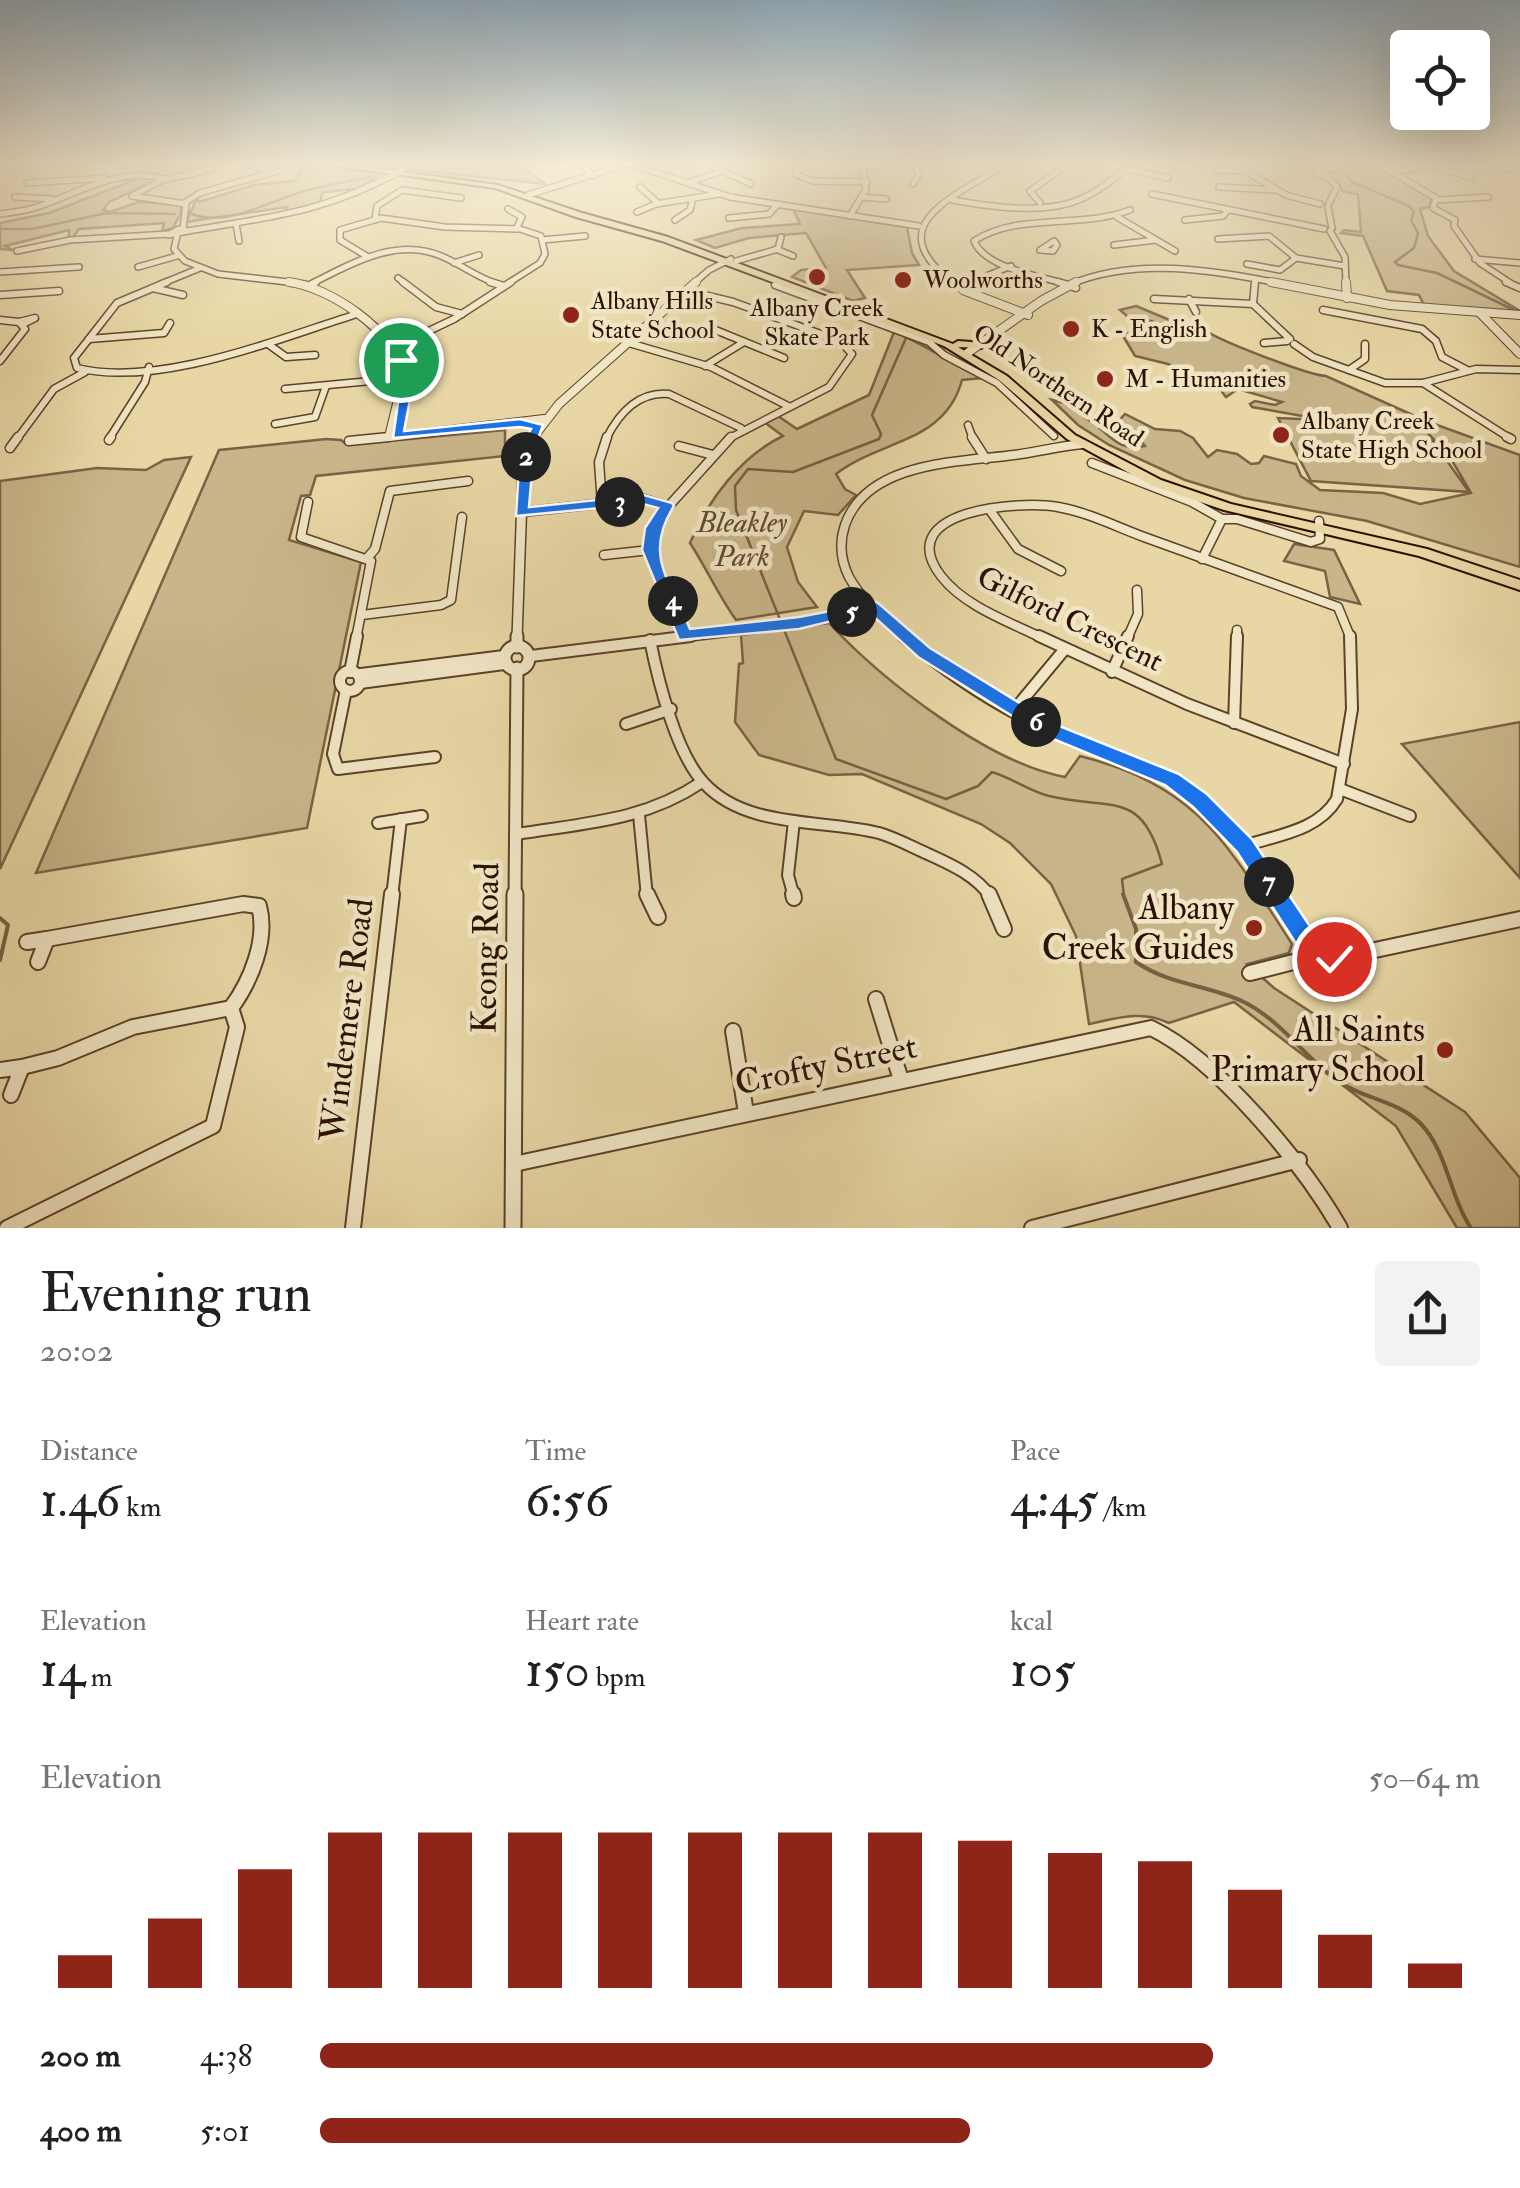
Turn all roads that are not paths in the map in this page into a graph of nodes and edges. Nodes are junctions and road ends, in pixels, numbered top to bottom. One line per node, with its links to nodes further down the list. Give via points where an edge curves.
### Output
1 (181, 220): 21 (street)
2 (184, 220): 20 (street)
3 (255, 220): 15 (street)
4 (373, 220): 37 (street, via 338,234)
5 (410, 220): 18 (street)
6 (520, 220): 18 (street)
7 (607, 220): 41 (highway, Old Northern Road, via 672,236)
8 (880, 220): 16 (street)
9 (926, 220): 16 (street)
10 (1083, 220): 17 (street)
11 (1124, 220): 27 (street)
12 (1295, 220): 19 (street)
13 (1328, 220): 19 (street)
14 (1454, 220): 39 (street)
15 (236, 224): 20 (street); 28 (street)
16 (919, 226): 55 (street, via 915,240 923,260)
17 (1040, 226): 26 (street); 44 (street, via 994,230 975,239 982,255)
18 (516, 229): 25 (street, via 536,232)
19 (1329, 229): 45 (street)
20 (186, 230): 21 (street)
21 (173, 234): 32 (street, via 70,240); 35 (street)
22 (585, 236): 25 (street)
23 (782, 238): 31 (street)
24 (1218, 239): 38 (street, via 1270,236)
25 (542, 240): 53 (street, via 544,260)
26 (1054, 240)
27 (1158, 240): 29 (street); 33 (street)
28 (239, 241)
29 (1114, 245)
30 (766, 250): 31 (street); 41 (street); 41 (street)
31 (776, 250): 36 (street)
32 (17, 251)
33 (1175, 251)
34 (478, 255): 42 (street)
35 (178, 256): 47 (street); 48 (street)
36 (793, 256)
37 (368, 257): 42 (street, via 417,250); 52 (street)
38 (1296, 258): 43 (street, via 1280,270); 45 (street)
39 (1474, 259): 40 (street); 57 (street)
40 (1520, 262)
41 (735, 263): 59 (street); 86 (highway, Old Northern Road); 86 (highway, Old Northern Road, via 958,344)
42 (454, 264): 53 (street)
43 (1247, 264)
44 (1011, 266): 54 (street); 55 (street)
45 (1345, 266): 63 (street)
46 (79, 267): 49 (street)
47 (138, 267)
48 (200, 268): 52 (street); 56 (street)
49 (0, 272)
50 (398, 278): 70 (street, via 436,307)
51 (1254, 282): 54 (street, via 1134,271); 63 (street); 65 (street)
52 (310, 285): 69 (street)
53 (504, 286): 70 (street)
54 (1072, 286): 71 (street)
55 (961, 287): 71 (street)
56 (153, 288): 61 (street); 76 (street, via 118,303)
57 (1520, 288)
58 (59, 290): 60 (street)
59 (688, 291): 79 (street); 99 (street, via 846,344 852,354 836,380)
60 (0, 295)
61 (183, 295)
62 (1188, 298): 64 (street); 65 (street); 67 (street)
63 (1347, 298): 68 (street)
64 (1154, 299)
65 (1253, 304): 77 (street)
66 (1323, 310): 92 (street, via 1422,329 1442,357)
67 (1196, 312)
68 (1480, 312): 72 (street); 84 (street)
69 (357, 314): 81 (street); 83 (street)
70 (462, 314): 83 (street)
71 (1032, 314): 86 (street)
72 (1520, 315)
73 (0, 320): 88 (street, via 21,323 23,334)
74 (170, 323): 76 (street, via 164,333)
75 (713, 329): 78 (street)
76 (88, 340): 94 (street, via 73,363)
77 (1290, 341): 80 (street); 91 (street)
78 (744, 342): 87 (street); 89 (street)
79 (628, 343): 89 (street); 100 (street)
80 (1264, 343)
81 (268, 344): 85 (street, via 286,357); 90 (street)
82 (1364, 344): 91 (street, via 1365,359)
83 (390, 345): 95 (street)
84 (1520, 354)
85 (316, 355)
86 (969, 355): 105 (street, Old Northern Road); 109 (highway, Old Northern Road); 124 (highway, Old Northern Road, via 1013,378 1070,428 1128,462)
87 (784, 358)
88 (0, 360)
89 (705, 366): 99 (street)
90 (149, 368): 94 (street); 107 (street)
91 (1350, 370): 96 (street, via 1385,383)
92 (1467, 370): 93 (street); 96 (street)
93 (1520, 371)
94 (85, 372): 111 (street, via 54,389)
95 (403, 378): 97 (street); 104 (street)
96 (1423, 383): 106 (street)
97 (326, 386): 98 (street); 101 (street, via 314,417)
98 (285, 390)
99 (788, 406): 103 (street)
100 (542, 423): 104 (street); 121 (street, via 527,450)
101 (275, 424)
102 (968, 425): 114 (street)
103 (742, 428): 113 (street); 118 (street, via 669,394 640,396 606,440 599,468)
104 (393, 436): 108 (street)
105 (1054, 436)
106 (1511, 439)
107 (110, 440)
108 (348, 441)
109 (1077, 441): 112 (street); 112 (street); 124 (highway, Old Northern Road, via 1190,495)
110 (679, 446): 113 (street)
111 (10, 448)
112 (1050, 448): 114 (street)
113 (712, 455): 119 (street)
114 (986, 459): 132 (street, via 909,470 853,509 841,530 839,556)
115 (1092, 462): 123 (street, Old Northern Road)
116 (468, 482): 127 (street, via 390,491)
117 (308, 502): 127 (street, via 301,537)
118 (602, 504): 119 (street, via 644,499); 121 (street)
119 (666, 506): 125 (street, via 652,528)
120 (989, 509): 128 (street, Gilford Crescent, via 1061,507); 129 (street, via 1024,556); 138 (street, Gilford Crescent, via 952,517 938,528 932,562 954,590)
121 (522, 512): 137 (street)
122 (462, 518): 133 (street, via 451,600)
123 (1222, 520): 124 (street, Old Northern Road, via 1237,518 1303,541); 128 (street)
124 (1320, 530): 130 (highway, Old Northern Road); 130 (highway, Old Northern Road, via 1434,548)
125 (650, 550): 126 (street); 135 (street)
126 (604, 555)
127 (368, 557): 133 (street)
128 (1202, 559): 149 (street, Gilford Crescent, via 1338,607 1353,652)
129 (1061, 571)
130 (1520, 581)
131 (1138, 590): 141 (street, via 1138,614)
132 (870, 604): 135 (street); 145 (street, via 924,653)
133 (362, 616): 142 (street)
134 (1237, 630): 146 (street)
135 (684, 636): 136 (street)
136 (650, 640): 139 (street); 144 (street)
137 (517, 647): 139 (street); 140 (street)
138 (1064, 650): 141 (street, Gilford Crescent); 145 (street)
139 (531, 656): 140 (street)
140 (508, 662): 142 (street); 158 (street, Keong Road)
141 (1112, 672): 146 (street, Gilford Crescent)
142 (357, 677): 143 (street)
143 (346, 690): 148 (street, via 333,754 338,769)
144 (671, 709): 147 (street); 150 (street)
145 (1015, 709): 159 (street, via 1047,729 1172,780)
146 (1234, 723): 149 (street, Gilford Crescent)
147 (626, 724)
148 (435, 757)
149 (1344, 764): 151 (street)
150 (702, 782): 153 (street); 156 (street, via 756,812)
151 (1340, 789): 154 (street); 159 (street, via 1318,820)
152 (422, 816): 155 (street)
153 (639, 816): 158 (street); 161 (street, via 647,896)
154 (1410, 816)
155 (400, 820): 157 (street); 180 (street, Windemere Road)
156 (794, 820): 160 (street, via 788,876); 163 (street, via 876,832 960,868 991,891)
157 (378, 823)
158 (517, 834): 178 (street, Keong Road)
159 (1244, 846): 166 (street)
160 (794, 898)
161 (658, 917)
162 (1520, 919): 166 (street, via 1334,959)
163 (1004, 929)
164 (47, 939): 165 (street); 167 (street); 170 (street, via 259,906 263,917 248,984)
165 (27, 942)
166 (1320, 955): 168 (street)
167 (38, 962)
168 (1250, 973)
169 (876, 999): 174 (street)
170 (231, 1008): 172 (street, via 133,1027); 179 (street, via 238,1027 213,1126)
171 (733, 1031): 176 (street)
172 (22, 1067): 173 (street); 175 (street)
173 (0, 1070)
174 (902, 1080): 176 (street, Crofty Street); 177 (street, Crofty Street, via 1151,1028 1166,1034)
175 (11, 1096)
176 (746, 1114): 178 (street, Crofty Street)
177 (1299, 1160): 182 (street); 183 (street)
178 (514, 1164): 181 (street, Keong Road)
179 (7, 1228)
180 (353, 1228)
181 (514, 1228)
182 (1032, 1228)
183 (1340, 1228)

